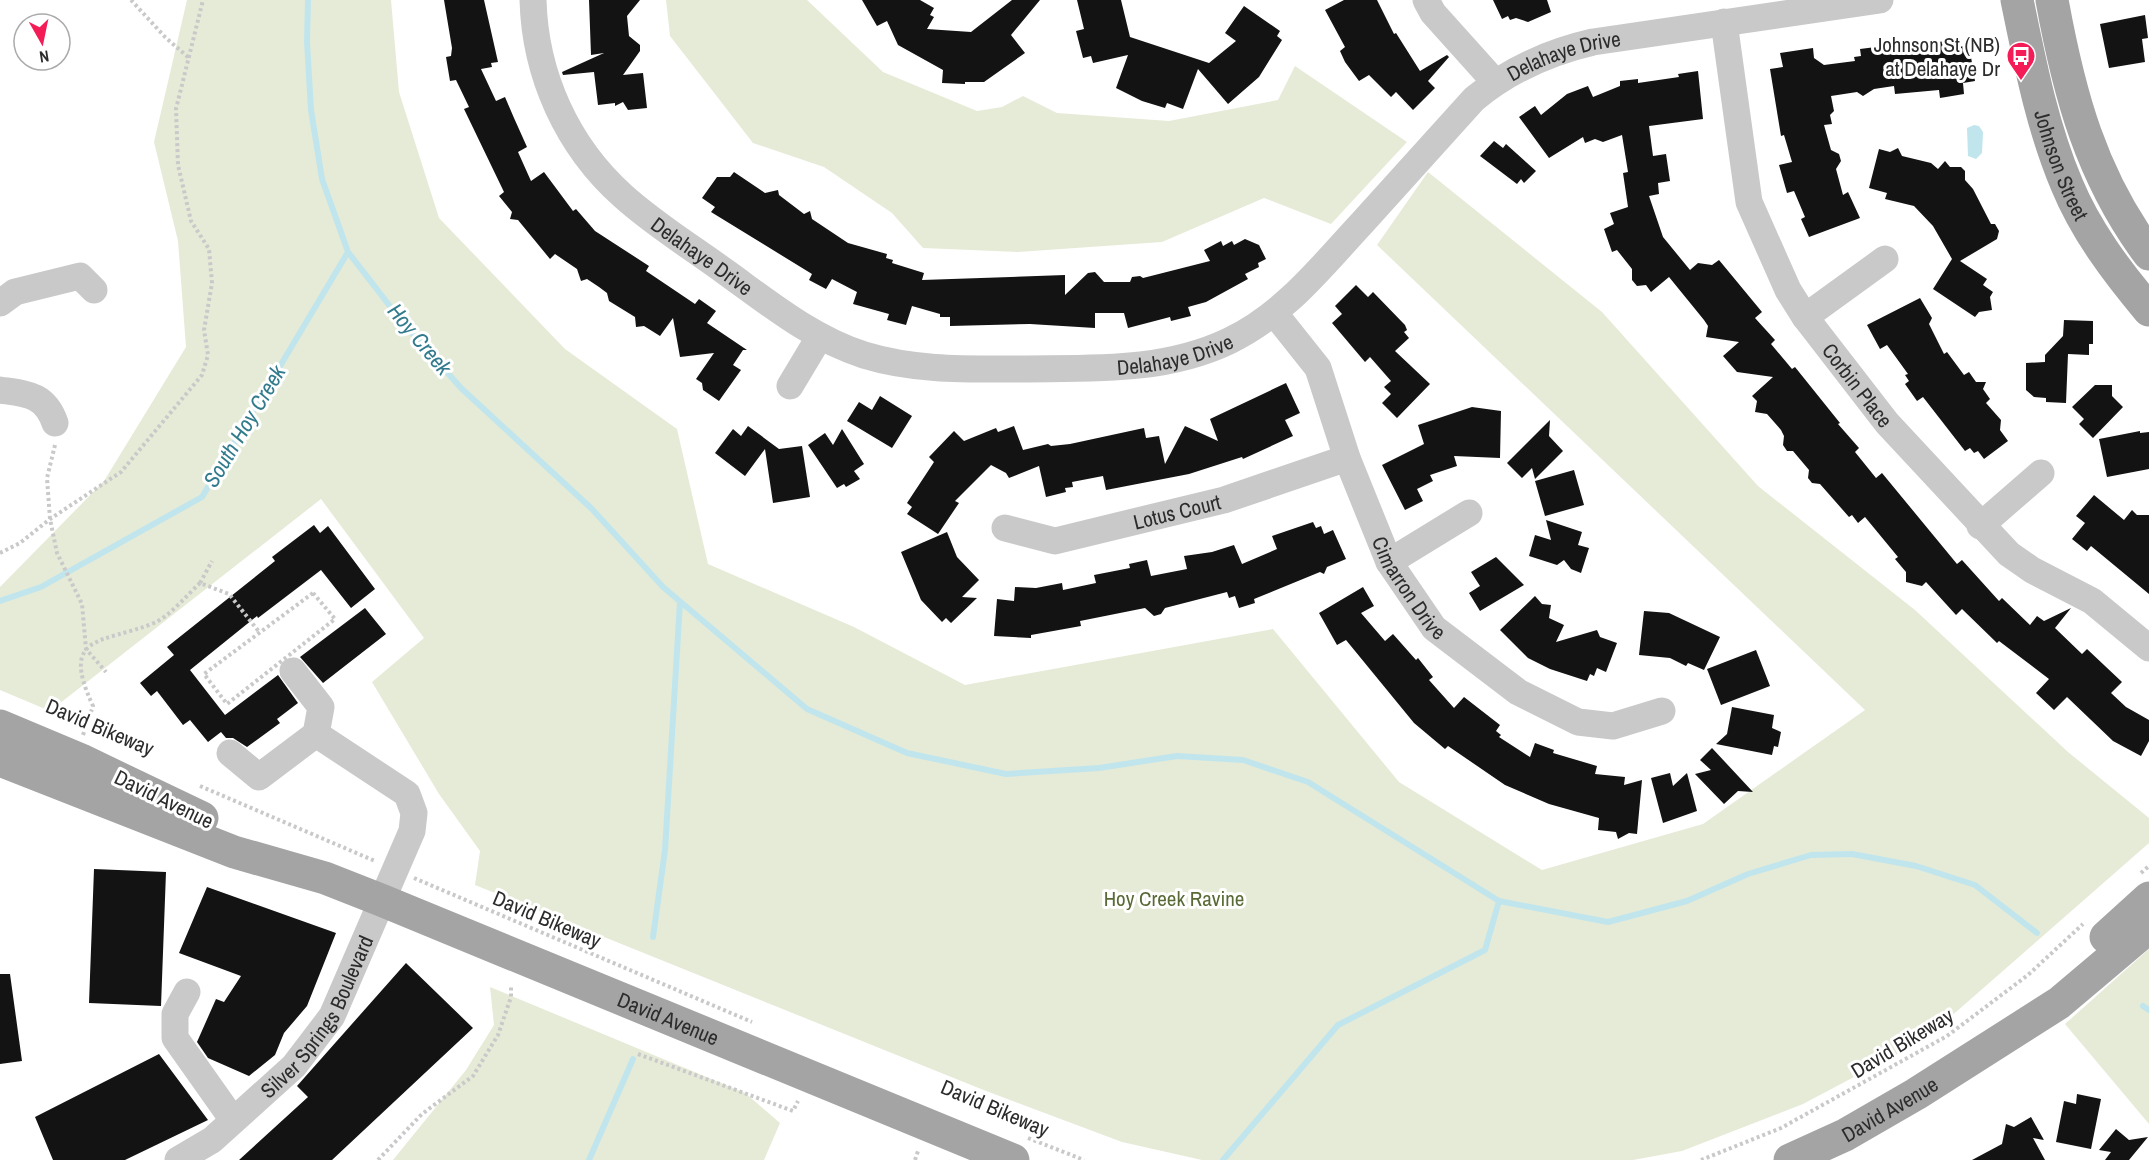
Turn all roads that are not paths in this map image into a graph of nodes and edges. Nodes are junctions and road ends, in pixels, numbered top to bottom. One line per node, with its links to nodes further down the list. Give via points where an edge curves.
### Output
1 (533, 0): 15 (street, Delahaye Drive, via 536,41 549,89 570,131 604,178 655,221)
2 (1426, 0): 7 (street, via 1433,13)
3 (1880, 0): 6 (street, Delahaye Drive)
4 (2017, 0): 12 (main road, Johnson Street, via 2048,134 2068,187 2117,271)
5 (2052, 0): 8 (main road, Johnson Street, via 2083,132 2112,196)
6 (1724, 22): 7 (street, Delahaye Drive, via 1574,46); 14 (street, Corbin Place, via 1749,202 1785,283)
7 (1495, 82): 13 (street, Delahaye Drive, via 1474,99)
8 (2149, 254)
9 (1885, 259): 14 (street)
10 (94, 290): 11 (street, via 80,276 15,292)
11 (0, 303)
12 (2149, 310)
13 (1275, 314): 15 (street, Delahaye Drive, via 1198,353 1173,361 1122,367 919,367 863,355); 19 (street, Cimarron Drive, via 1318,368)
14 (1805, 317): 22 (street, Corbin Place, via 1887,423)
15 (820, 336): 16 (street)
16 (790, 386)
17 (0, 390): 18 (street, via 31,395 50,408)
18 (55, 423)
19 (1347, 458): 23 (street, Lotus Court, via 1224,500 1055,541); 24 (street, Cimarron Drive)
20 (2041, 473): 22 (street)
21 (1469, 513): 24 (street)
22 (1980, 525): 25 (street, Corbin Place, via 2018,562 2092,601)
23 (1005, 528)
24 (1389, 562): 27 (street, Cimarron Drive, via 1434,628 1518,692 1578,722 1613,726)
25 (2149, 648)
26 (293, 671): 29 (street, via 321,707)
27 (1662, 711)
28 (0, 726): 32 (main road, David Avenue, via 105,771)
29 (316, 734): 30 (street, via 259,777); 34 (street, Silver Springs Boulevard, via 407,794 414,813 412,831)
30 (230, 753)
31 (0, 760): 32 (main road, David Avenue, via 234,852)
32 (325, 878): 34 (main road, David Avenue)
33 (2149, 898): 37 (main road, David Avenue)
34 (381, 900): 38 (street, Silver Springs Boulevard, via 332,1016 294,1066); 39 (main road, David Avenue)
35 (2149, 927): 37 (main road, David Avenue, via 2059,1003)
36 (187, 992): 38 (street, via 175,1014 175,1038)
37 (1987, 1050): 41 (main road, David Avenue, via 1845,1136)
38 (233, 1120): 40 (street, Silver Springs Boulevard, via 212,1140)
39 (1019, 1148)
40 (178, 1160)
41 (1790, 1160)

